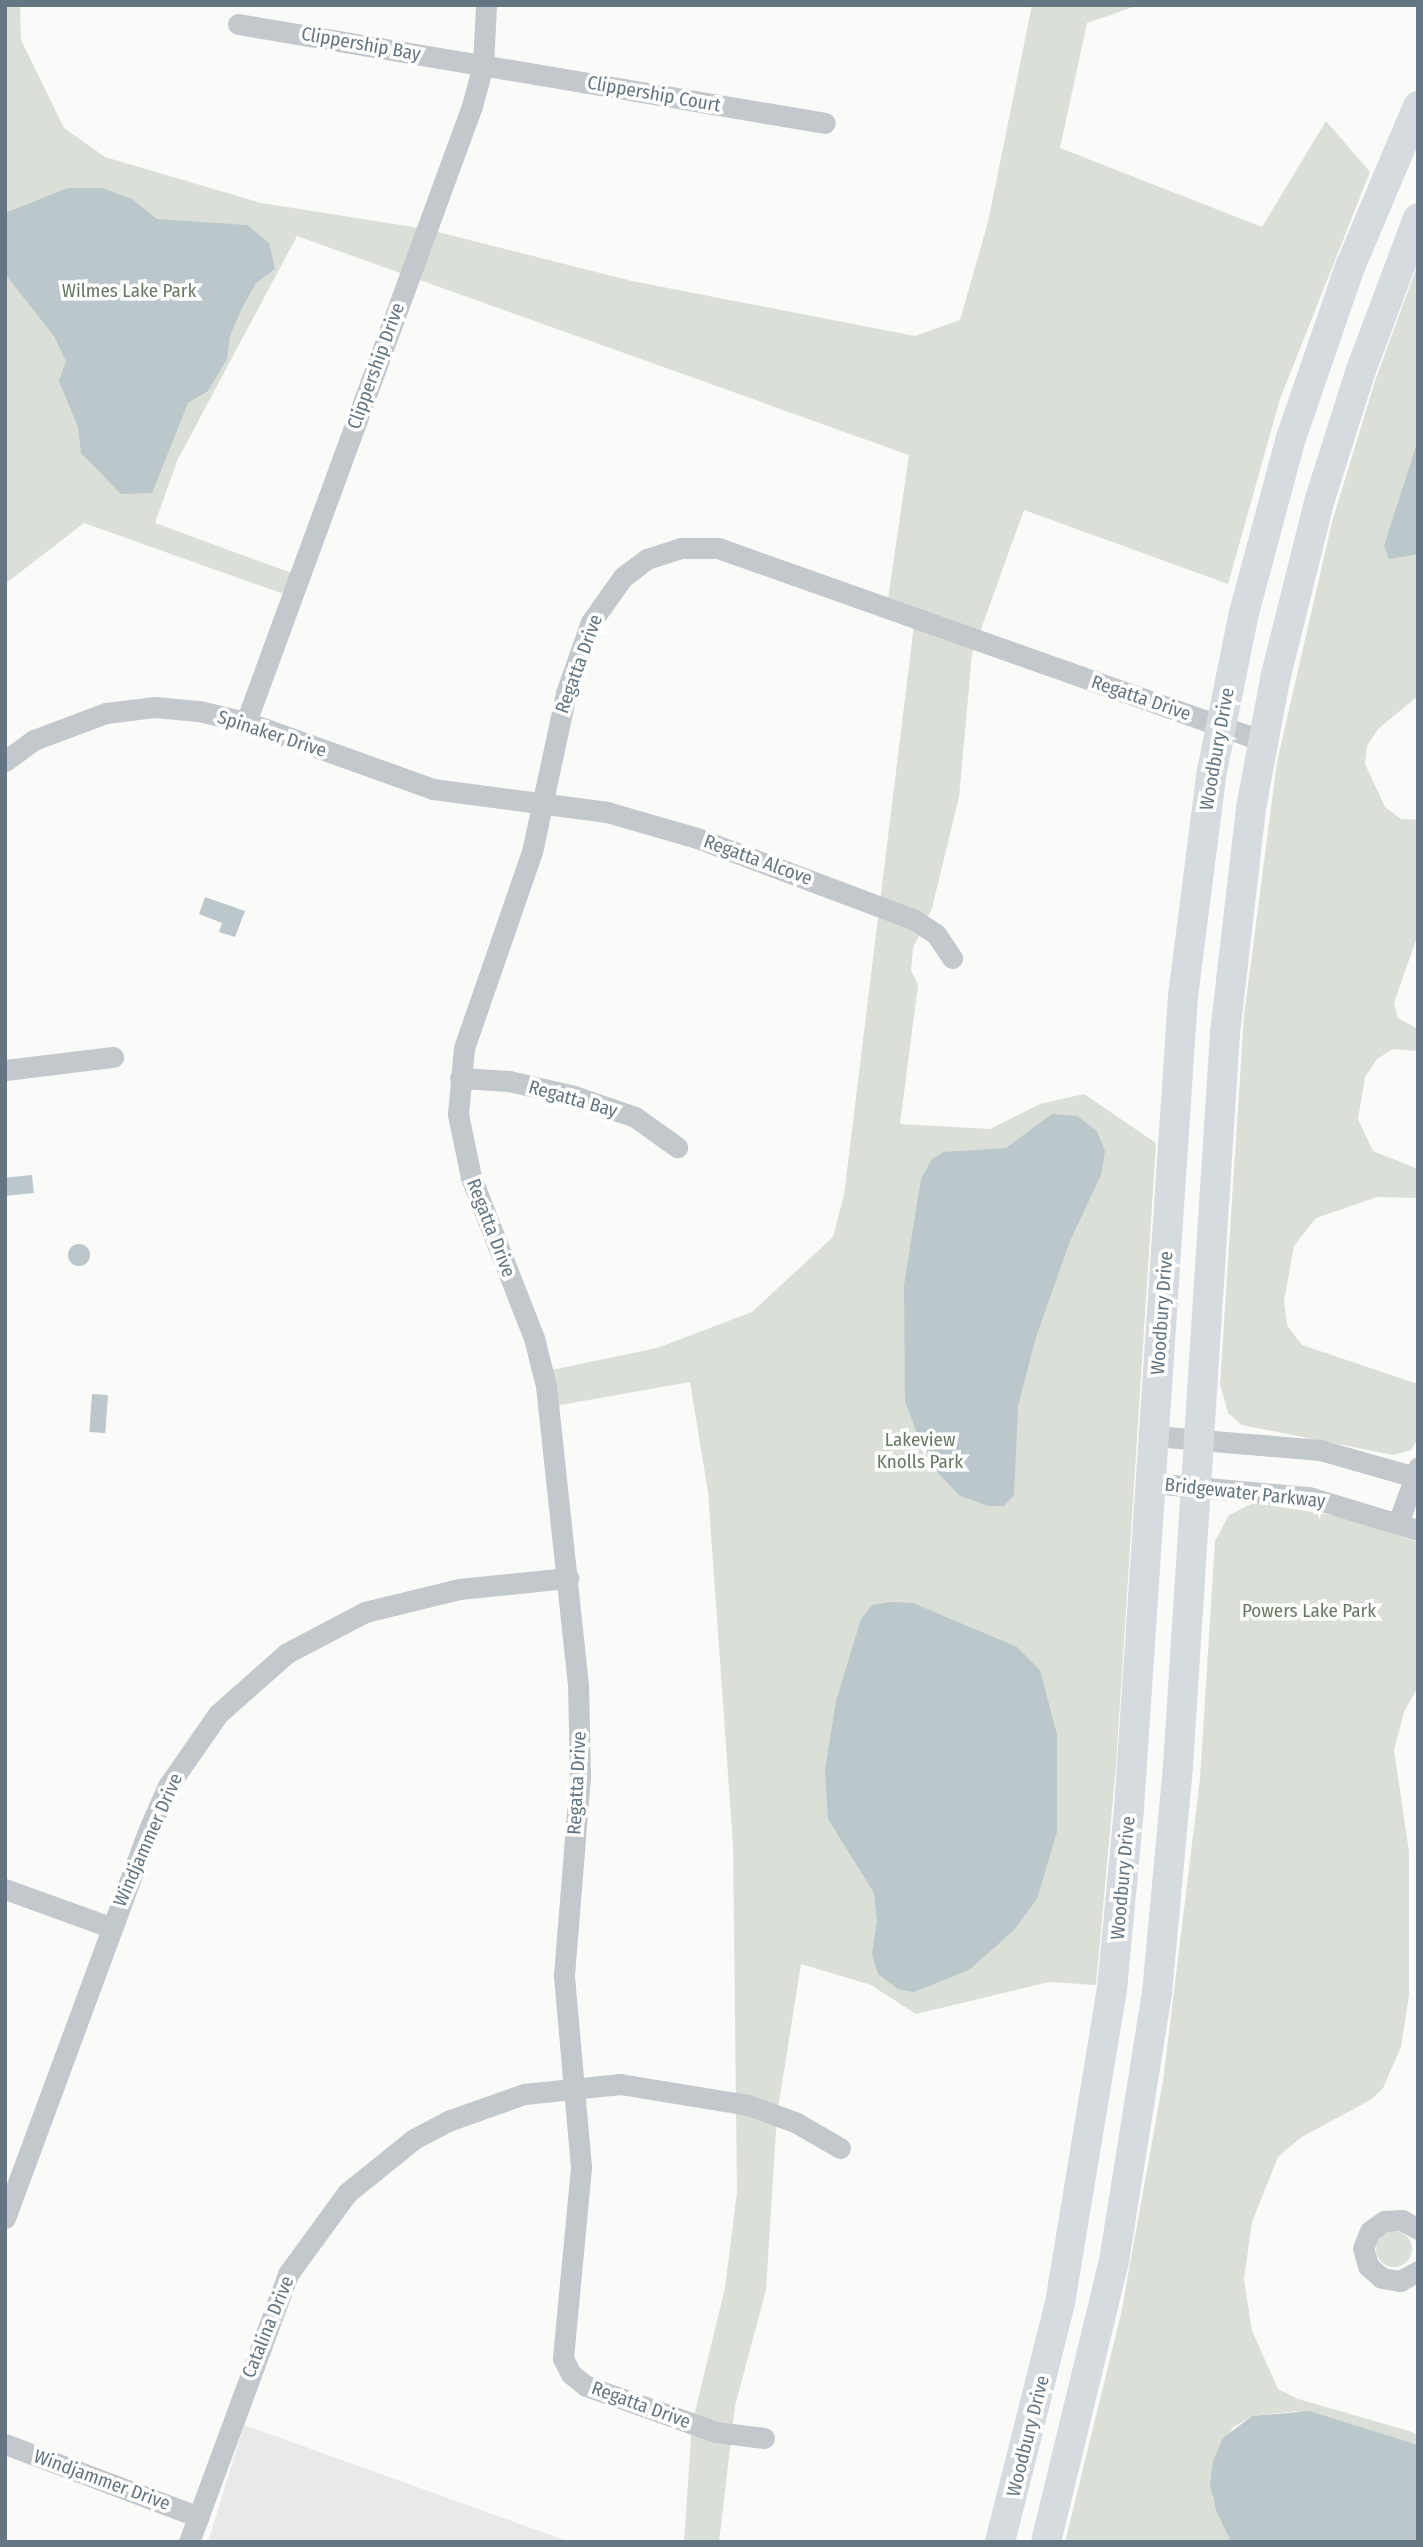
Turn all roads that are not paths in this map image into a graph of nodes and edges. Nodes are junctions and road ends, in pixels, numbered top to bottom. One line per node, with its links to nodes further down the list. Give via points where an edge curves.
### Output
1 (486, 5): 3 (street, Clippership Drive)
2 (238, 23): 3 (street, Clippership Bay)
3 (483, 65): 5 (street, Clippership Court); 7 (street, Clippership Drive)
4 (1418, 106): 8 (main road, Woodbury Drive, via 1354,256 1301,405 1249,592)
5 (825, 122)
6 (1418, 218): 9 (main road, via 1329,466)
7 (246, 722): 10 (street, Spinaker Drive, via 154,707 106,713 34,740); 11 (street, Spinaker Drive, via 433,789)
8 (1220, 726): 9 (street, Regatta Drive); 11 (street, Regatta Drive, via 753,558 718,548 681,548 647,559 623,577 596,613 553,740); 17 (main road, Woodbury Drive, via 1187,952)
9 (1263, 741): 18 (main road, via 1229,989)
10 (5, 761)
11 (544, 802): 12 (street, Regatta Alcove, via 607,812 697,838 898,912 930,928); 15 (street, Regatta Drive, via 532,852 471,1021)
12 (952, 958)
13 (113, 1057): 14 (street)
14 (5, 1070)
15 (460, 1078): 16 (street, Regatta Bay, via 509,1082 574,1096 635,1117); 23 (street, Regatta Drive, via 461,1144 534,1338 546,1386)
16 (677, 1147)
17 (1154, 1436): 18 (street); 20 (main road, Woodbury Drive)
18 (1199, 1440): 19 (street, via 1321,1450); 21 (main road)
19 (1417, 1474): 22 (street)
20 (1151, 1483): 21 (street, Bridgewater Parkway); 35 (main road, Woodbury Drive, via 1126,1854 1106,2034 1060,2303)
21 (1196, 1487): 22 (street, Bridgewater Parkway, via 1309,1497); 36 (main road, via 1171,1855 1146,2072 1105,2305)
22 (1408, 1526)
23 (568, 1578): 25 (street, Windjammer Drive, via 410,1599 365,1612 287,1653 218,1714 191,1750 164,1797); 26 (street, Regatta Drive, via 581,1740 578,1822 564,1935)
24 (5, 1889): 25 (street)
25 (110, 1927): 28 (street, Windjammer Drive)
26 (576, 2086): 27 (street, Catalina Drive, via 656,2088 748,2105 795,2122); 31 (street, Regatta Drive, via 581,2166 563,2358 570,2374 586,2386 716,2432); 33 (street, Catalina Drive, via 524,2094 448,2121 392,2154 346,2193 288,2274)
27 (839, 2148)
28 (5, 2218)
29 (1418, 2229): 30 (street, via 1402,2220 1384,2221 1370,2231 1363,2248 1368,2266 1382,2278 1400,2281)
30 (1418, 2271)
31 (764, 2438)
32 (5, 2444): 33 (street, Windjammer Drive)
33 (199, 2517): 34 (street, Catalina Drive)
34 (190, 2542)
35 (1000, 2542)
36 (1046, 2542)

